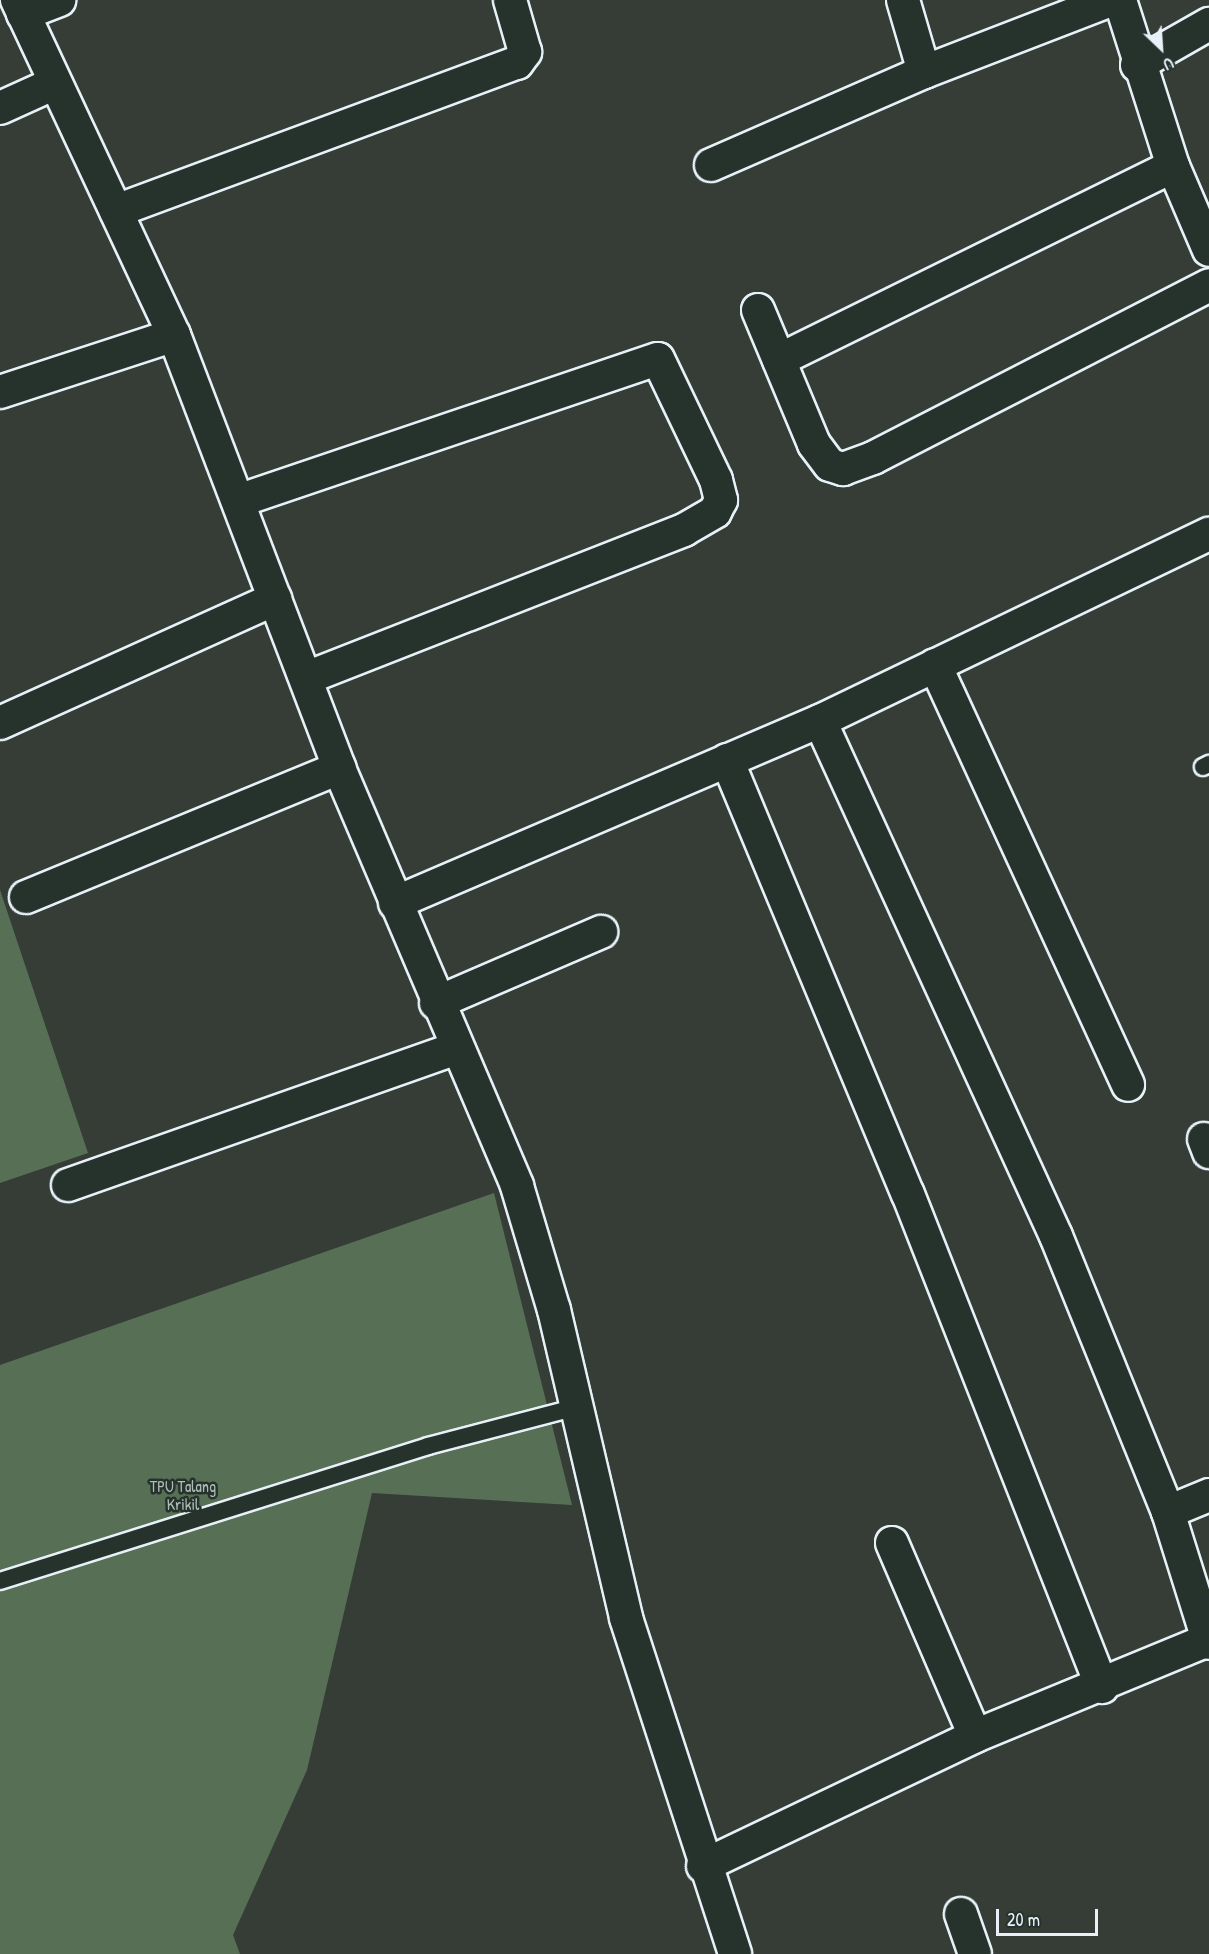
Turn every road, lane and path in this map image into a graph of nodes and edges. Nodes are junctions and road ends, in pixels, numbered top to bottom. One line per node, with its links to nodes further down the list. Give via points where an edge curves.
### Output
1 (59, 0): 6 (street)
2 (510, 0): 14 (street, via 525,52 517,63)
3 (903, 0): 9 (street)
4 (1111, 0): 9 (street)
5 (1120, 0): 8 (street)
6 (20, 7): 10 (street)
7 (1209, 24): 8 (street)
8 (1137, 65): 13 (street)
9 (924, 72): 12 (street)
10 (55, 83): 11 (street); 14 (street)
11 (0, 108)
12 (711, 165)
13 (1173, 166): 15 (street); 19 (street)
14 (116, 211): 18 (street)
15 (1209, 250)
16 (1209, 285): 19 (street, via 873,458 843,469 821,456)
17 (758, 310): 19 (street)
18 (174, 335): 20 (street); 21 (street)
19 (779, 360)
20 (0, 392)
21 (238, 501): 23 (street); 25 (street, via 658,359 716,480 721,500 715,512 684,530)
22 (1209, 534): 24 (street)
23 (275, 599): 25 (street); 27 (street)
24 (935, 665): 26 (street); 35 (street)
25 (306, 678): 29 (street)
26 (820, 721): 28 (street); 39 (street, via 1056,1236)
27 (0, 723)
28 (728, 760): 31 (street); 43 (street, via 909,1194)
29 (339, 768): 30 (street); 31 (street)
30 (26, 897)
31 (395, 903): 33 (street)
32 (601, 932): 33 (street)
33 (436, 1003): 34 (street)
34 (455, 1049): 36 (street); 37 (street, via 521,1197 554,1310)
35 (1128, 1085)
36 (68, 1185)
37 (573, 1408): 41 (lane, via 428,1446); 45 (street, via 626,1618)
38 (1209, 1494): 39 (street)
39 (1168, 1512): 42 (street)
40 (892, 1543): 44 (street)
41 (0, 1581)
42 (1208, 1641): 43 (street)
43 (1102, 1687): 44 (street)
44 (975, 1736): 45 (street)
45 (704, 1866): 47 (street)
46 (961, 1914): 48 (street)
47 (735, 1954)
48 (975, 1954)

